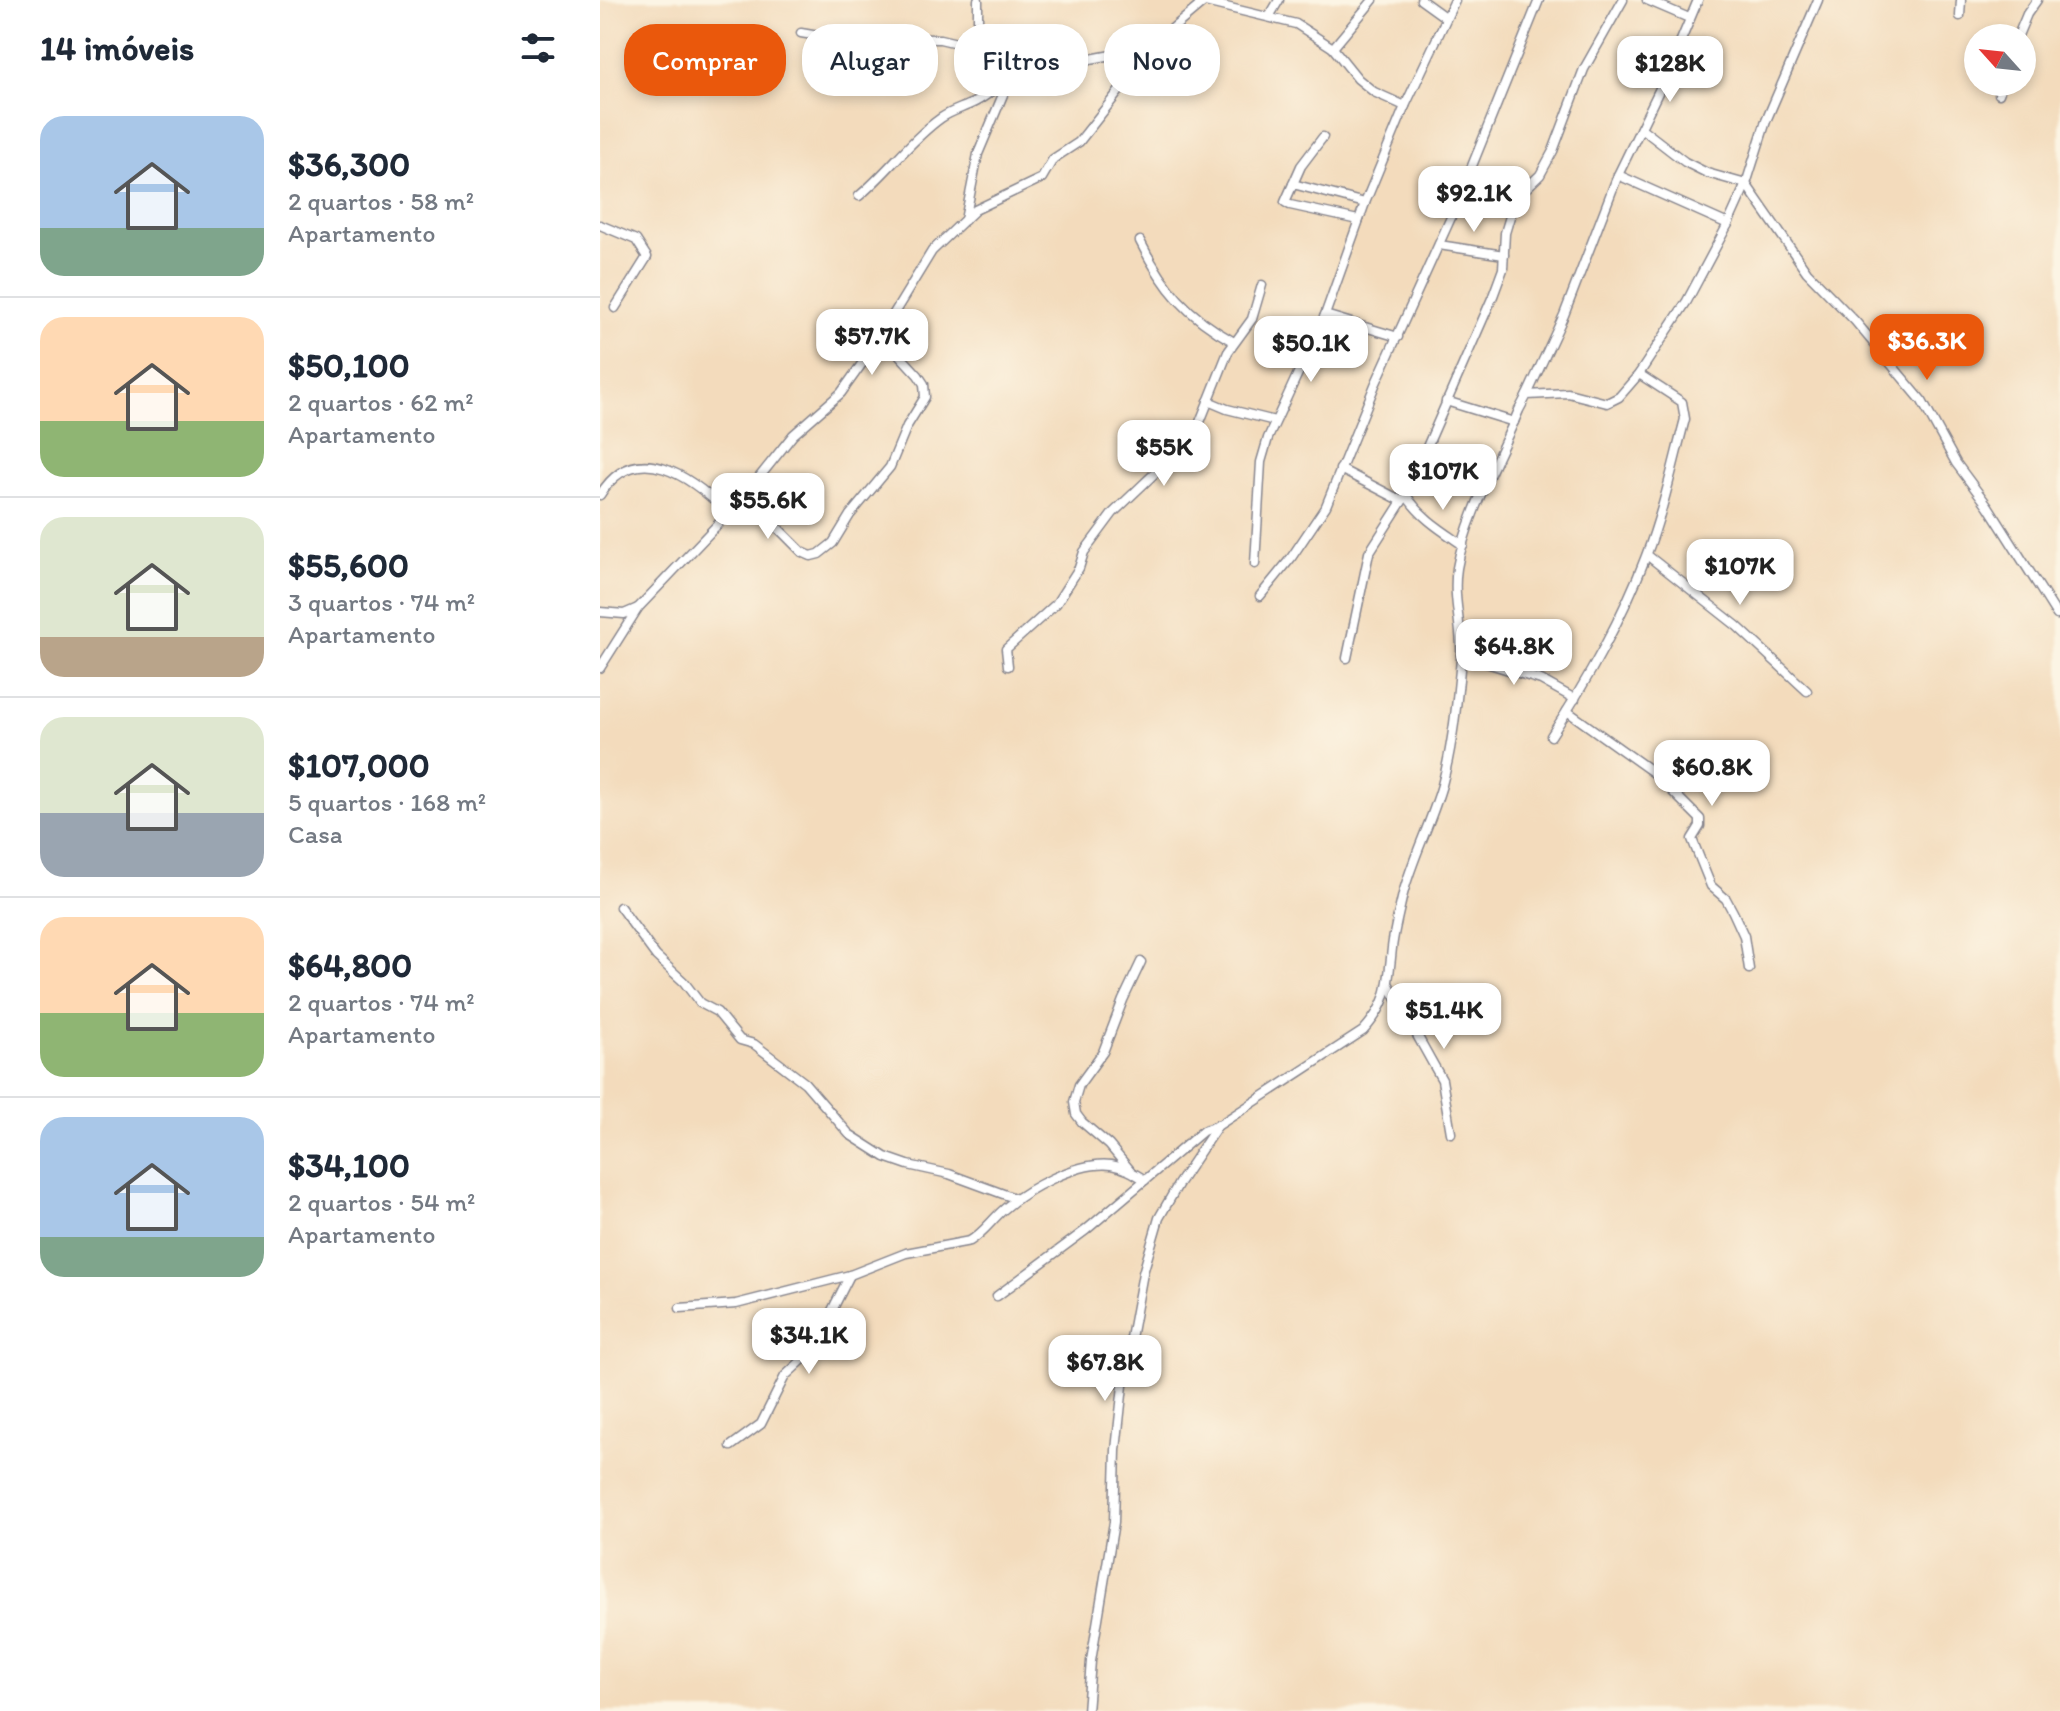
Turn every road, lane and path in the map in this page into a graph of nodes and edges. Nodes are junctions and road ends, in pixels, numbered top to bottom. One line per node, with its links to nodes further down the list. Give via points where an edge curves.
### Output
1 (978, 0): 18 (street)
2 (1279, 0): 15 (street)
3 (1373, 0): 23 (street)
4 (1421, 0): 16 (street)
5 (1455, 0): 16 (street)
6 (1539, 0): 40 (street)
7 (1623, 0): 41 (street, via 1584,69 1540,175 1519,195 1505,233)
8 (1647, 0): 17 (street)
9 (1698, 0): 17 (street)
10 (1818, 0): 32 (street, via 1766,121)
11 (1961, 0): 14 (street)
12 (2037, 0): 20 (street)
13 (1201, 1): 15 (street); 19 (street)
14 (1960, 16)
15 (1269, 17): 23 (street, via 1296,24)
16 (1446, 18): 27 (street)
17 (1689, 18): 28 (street)
18 (978, 24)
19 (1176, 24)
20 (2023, 24)
21 (801, 33): 22 (street)
22 (954, 42)
23 (1333, 48): 27 (street, via 1374,92)
24 (984, 96): 33 (street, via 943,117)
25 (1003, 96): 36 (street, via 978,154)
26 (1115, 96): 36 (street, via 1079,142 1053,159 1042,178 990,201)
27 (1405, 106): 34 (street)
28 (1641, 128): 30 (street); 32 (street, via 1685,162)
29 (1323, 137): 31 (street)
30 (1618, 175): 37 (street); 49 (street)
31 (1293, 184): 34 (street); 35 (street, via 1287,204)
32 (1746, 184): 37 (street); 65 (street, via 1807,272 1922,401 1956,463)
33 (859, 196)
34 (1365, 203): 35 (street)
35 (1358, 220): 44 (street)
36 (965, 221): 45 (street, via 932,251)
37 (1728, 224): 48 (street, via 1687,301)
38 (600, 225): 43 (street, via 636,240 647,257)
39 (1140, 241): 47 (street, via 1181,304)
40 (1439, 245): 41 (street); 46 (street)
41 (1504, 255): 51 (street, via 1493,296)
42 (1262, 285): 47 (street, via 1252,319)
43 (615, 308)
44 (1325, 315): 46 (street); 52 (street)
45 (881, 335): 57 (street, via 841,393 793,435); 57 (street, via 918,375 925,397 890,467 833,543 819,554 802,552)
46 (1398, 337): 54 (street)
47 (1234, 342): 50 (street)
48 (1639, 374): 49 (street, via 1607,403 1568,393); 60 (street, via 1678,398 1685,409)
49 (1527, 395): 53 (street)
50 (1208, 401): 52 (street); 68 (street, via 1200,422 1174,455 1095,536 1056,604 1006,649)
51 (1446, 401): 53 (street); 56 (street)
52 (1275, 421): 61 (street, via 1261,462)
53 (1514, 422): 59 (street)
54 (1340, 469): 56 (street); 62 (street, via 1326,506)
55 (600, 495): 58 (street, via 614,477 651,465 692,481)
56 (1404, 498): 59 (street); 67 (street, via 1369,553)
57 (741, 500): 58 (street)
58 (727, 512): 63 (street)
59 (1463, 545): 66 (street, via 1456,601)
60 (1647, 555): 70 (street, via 1737,626); 71 (street)
61 (1255, 564)
62 (1260, 596)
63 (638, 608): 64 (street, via 624,614); 69 (street)
64 (600, 612)
65 (2057, 615)
66 (1461, 655): 71 (street, via 1541,680); 77 (street, via 1442,784 1402,898)
67 (1347, 658)
68 (1008, 666)
69 (600, 668)
70 (1807, 691)
71 (1575, 699): 72 (street)
72 (1567, 711): 73 (street); 76 (street, via 1654,773 1700,819 1692,839 1711,886 1726,899 1744,936)
73 (1551, 736)
74 (620, 907): 82 (street, via 700,1003 717,1012 740,1040 754,1044 805,1083 849,1134 885,1157)
75 (1141, 962): 80 (street, via 1103,1052 1079,1085 1074,1102 1082,1122)
76 (1749, 969)
77 (1389, 985): 78 (street, via 1377,1016 1363,1031); 79 (street, via 1442,1080)
78 (1219, 1125): 81 (street, via 1203,1131); 87 (street, via 1159,1218 1143,1273 1124,1376 1114,1522)
79 (1451, 1133)
80 (1131, 1171): 81 (street); 82 (street, via 1088,1167)
81 (1145, 1180): 84 (street)
82 (1017, 1199): 83 (street, via 970,1241 906,1253)
83 (850, 1275): 85 (street, via 736,1304); 86 (street, via 811,1352 785,1376 761,1424)
84 (997, 1296)
85 (680, 1308)
86 (731, 1446)
87 (1087, 1711)

